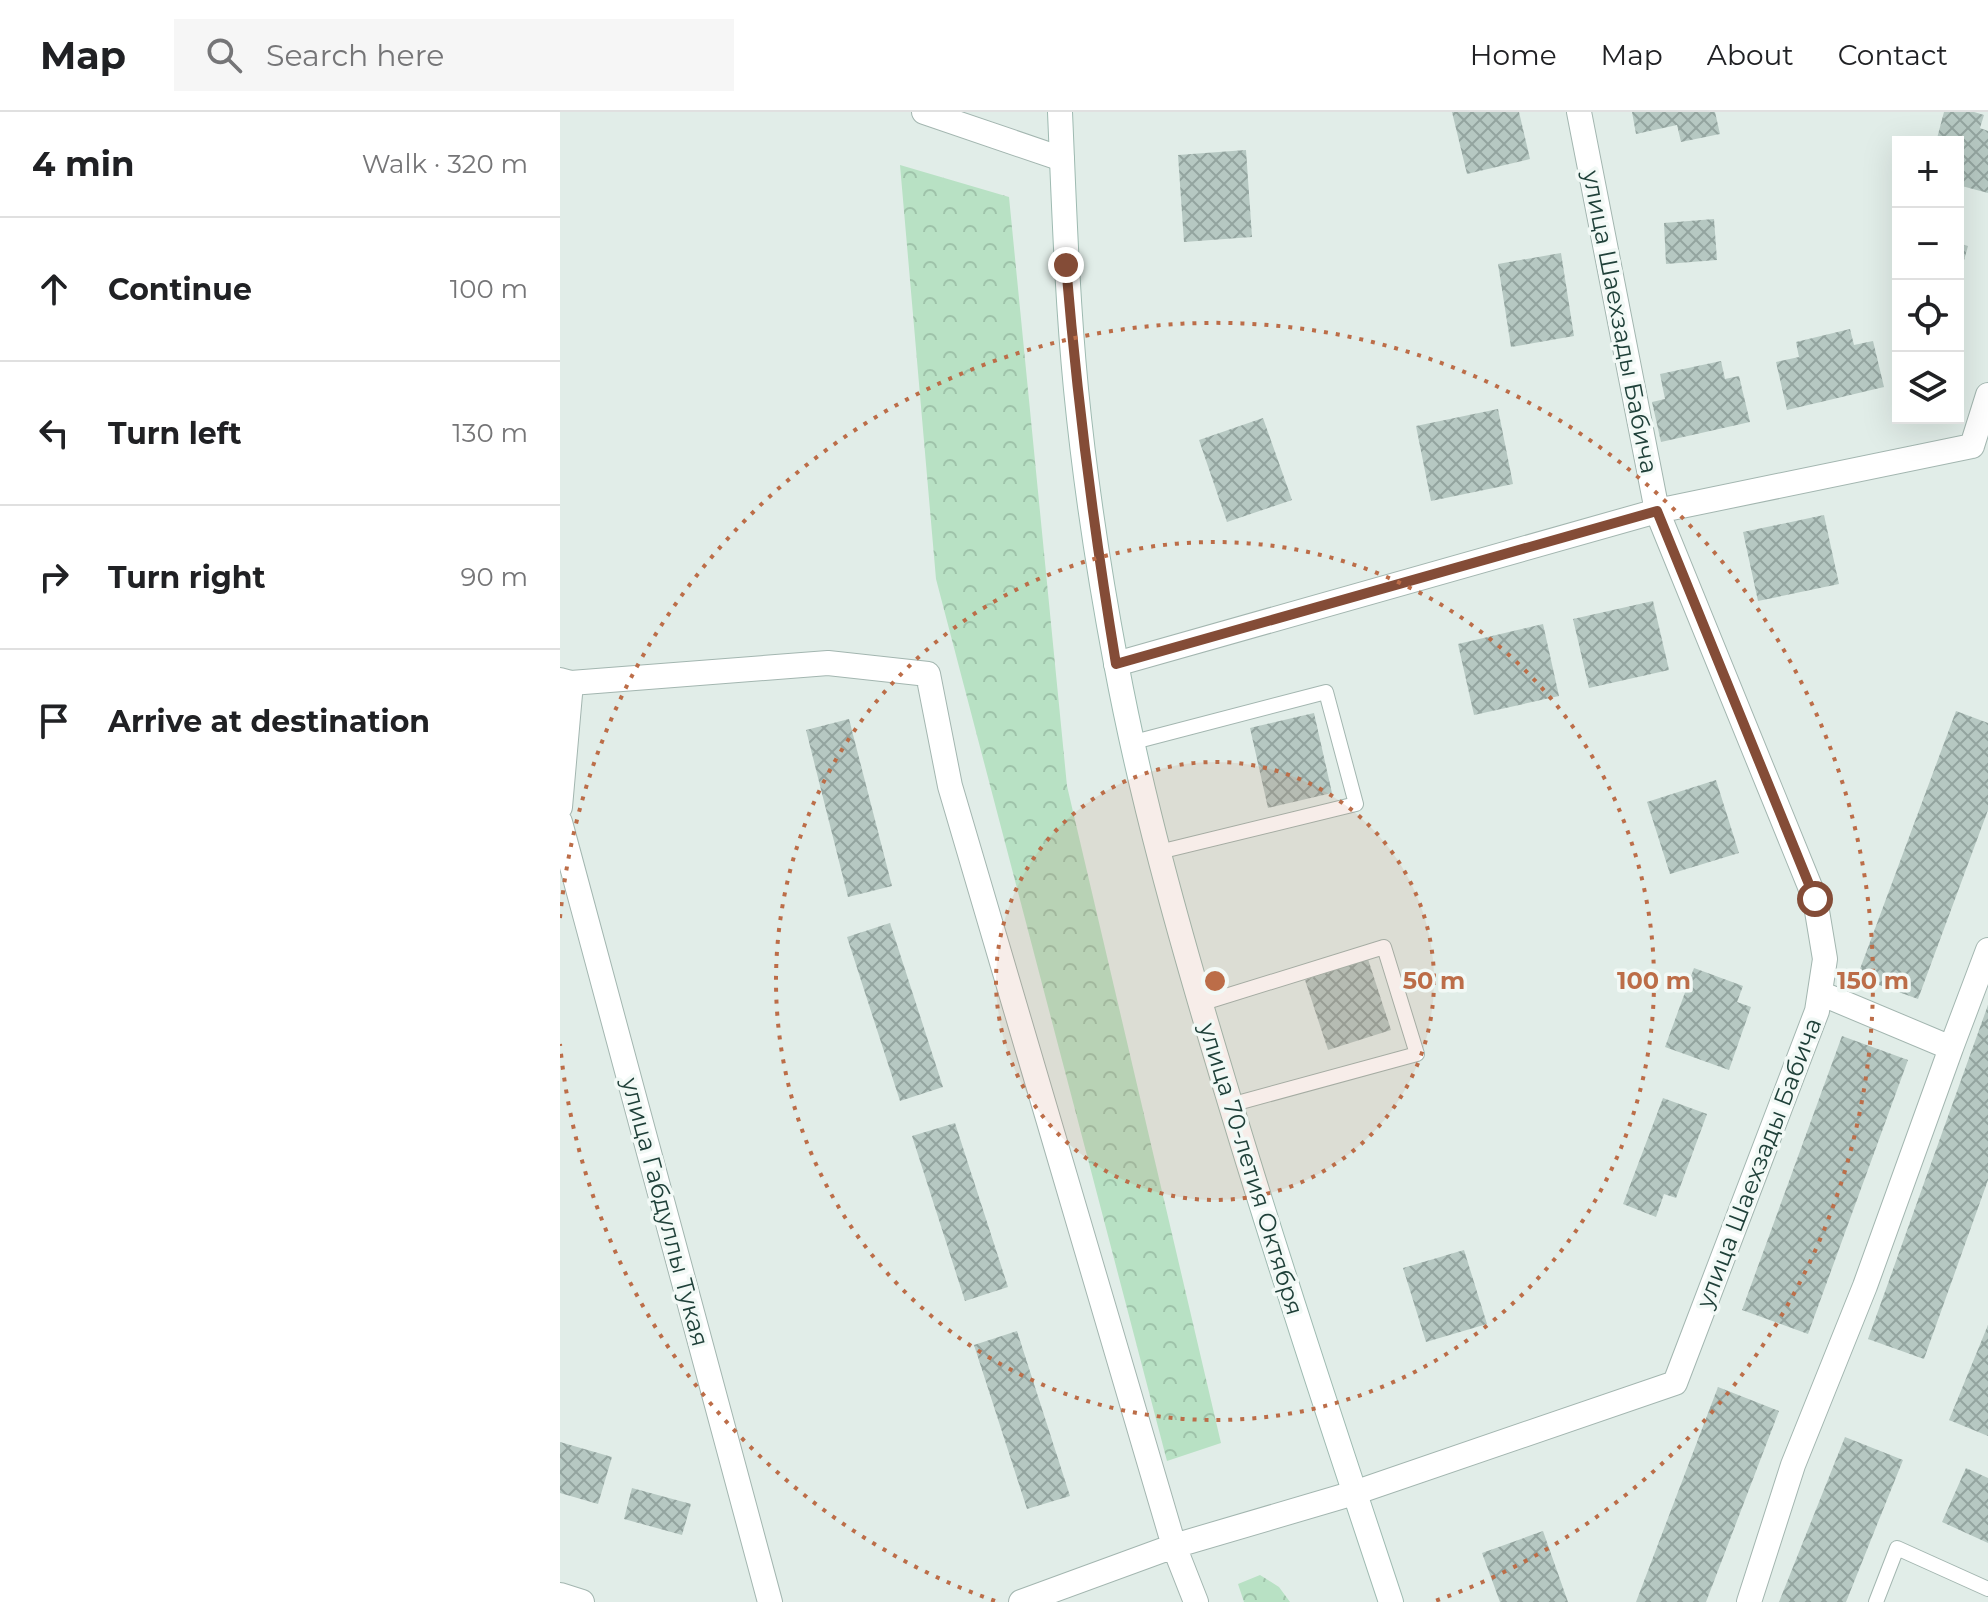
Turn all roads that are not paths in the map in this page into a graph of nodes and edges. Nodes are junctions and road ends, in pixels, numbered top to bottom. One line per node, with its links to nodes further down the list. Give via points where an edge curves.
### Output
1 (924, 112): 4 (street)
2 (1060, 112): 4 (street, улица 70-летия Октября)
3 (1579, 112): 7 (street, улица Шаехзады Бабича)
4 (1062, 159): 8 (street, улица 70-летия Октября, via 1076,391)
5 (1988, 395): 6 (street)
6 (1980, 450): 7 (street)
7 (1657, 511): 8 (street); 15 (street, улица Шаехзады Бабича, via 1815,899 1825,959)
8 (1116, 664): 10 (street, улица 70-летия Октября)
9 (566, 681): 11 (street); 20 (street, via 828,663 928,674 950,786)
10 (1134, 742): 13 (street, улица 70-летия Октября); 13 (lane, via 1326,692 1356,804)
11 (560, 807)
12 (560, 822): 24 (street, улица Габдуллы Тукая)
13 (1159, 852): 16 (street, улица 70-летия Октября)
14 (1988, 950): 17 (street)
15 (1820, 993): 17 (street); 19 (street, улица Шаехзады Бабича, via 1675,1383)
16 (1200, 1004): 18 (street, улица 70-летия Октября); 18 (lane, via 1384,947 1417,1054)
17 (1951, 1048): 28 (street, via 1793,1465)
18 (1230, 1105): 19 (street, улица 70-летия Октября)
19 (1354, 1493): 20 (street); 27 (street, улица 70-летия Октября)
20 (1174, 1546): 25 (street); 26 (street)
21 (1988, 1589): 29 (lane, via 1897,1548)
22 (560, 1595): 23 (street)
23 (582, 1602)
24 (770, 1602)
25 (1021, 1602)
26 (1196, 1602)
27 (1391, 1602)
28 (1749, 1602)
29 (1876, 1602)

